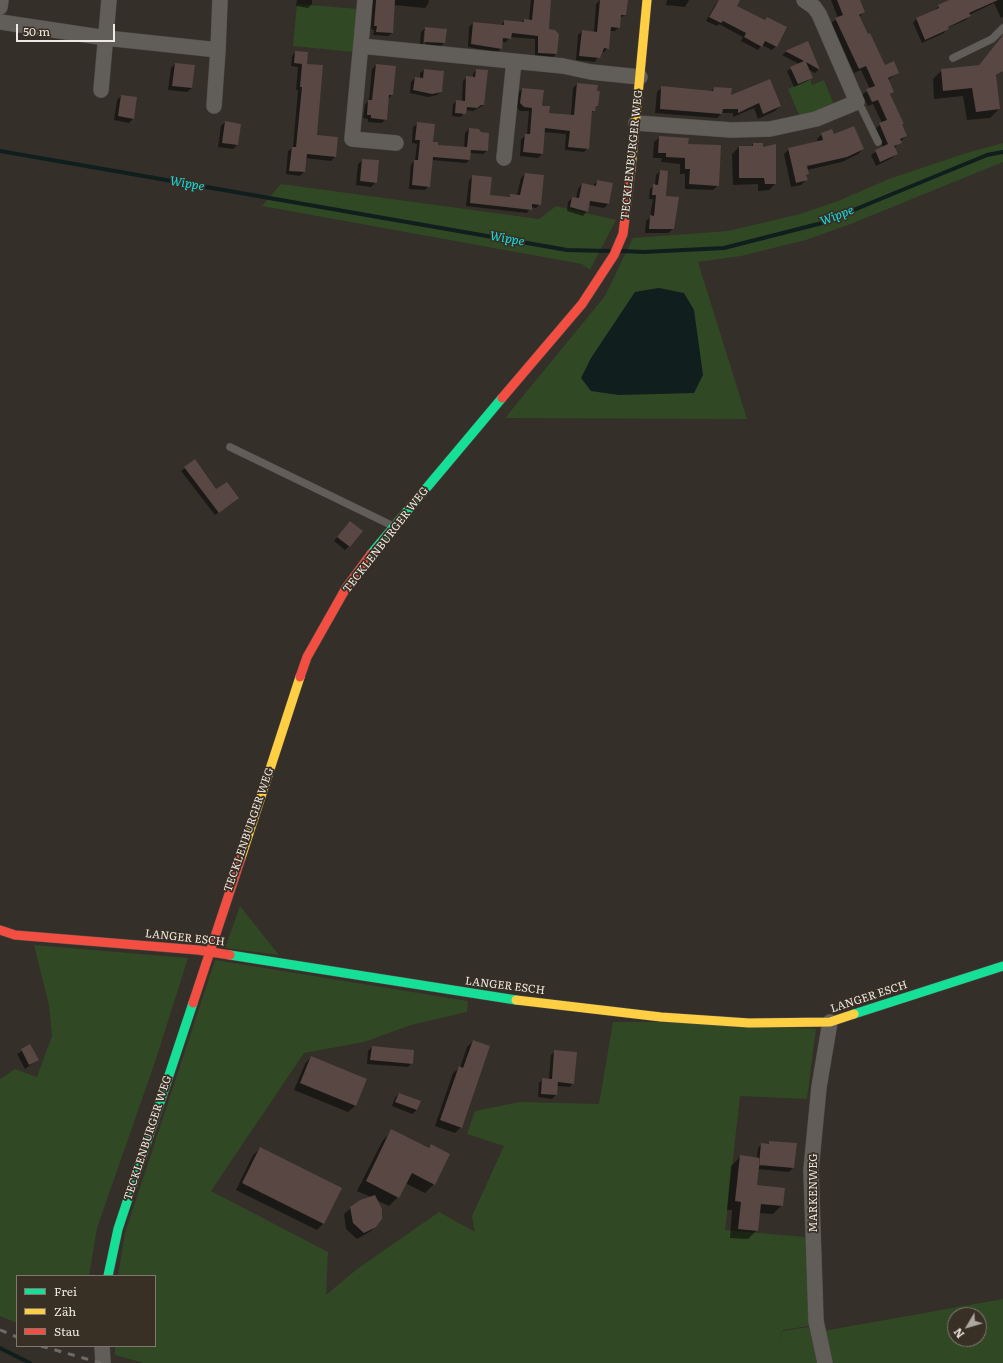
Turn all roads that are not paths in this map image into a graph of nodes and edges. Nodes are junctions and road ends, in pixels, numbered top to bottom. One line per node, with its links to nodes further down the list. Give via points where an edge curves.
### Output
1 (1, 0): 7 (street)
2 (109, 0): 10 (street)
3 (220, 0): 12 (street)
4 (365, 0): 11 (street)
5 (647, 0): 15 (street, TECKLENBURGER WEG)
6 (804, 0): 17 (street, via 814,6 819,14)
7 (0, 7)
8 (0, 22): 10 (street)
9 (1003, 28): 13 (lane, via 992,39)
10 (106, 38): 12 (street); 16 (street)
11 (361, 46): 14 (street); 21 (street, via 352,139)
12 (218, 50): 18 (street)
13 (953, 58)
14 (514, 61): 15 (street); 22 (street)
15 (640, 77): 19 (street, TECKLENBURGER WEG)
16 (101, 90)
17 (857, 102): 19 (street, via 816,119 770,129 731,130); 20 (lane)
18 (214, 106)
19 (636, 123): 24 (street, TECKLENBURGER WEG, via 628,210 623,234 605,271 582,304)
20 (878, 142)
21 (396, 143)
22 (504, 158)
23 (230, 447): 24 (lane)
24 (394, 526): 26 (street, TECKLENBURGER WEG, via 346,588 307,657)
25 (0, 930): 26 (street, LANGER ESCH, via 15,935)
26 (209, 952): 28 (street, LANGER ESCH, via 496,998 749,1023); 29 (street, TECKLENBURGER WEG, via 118,1229)
27 (1003, 966): 28 (street, LANGER ESCH)
28 (830, 1022): 32 (street, MARKENWEG, via 811,1170 816,1321)
29 (108, 1275)
30 (102, 1347): 31 (street)
31 (103, 1363)
32 (825, 1363)

